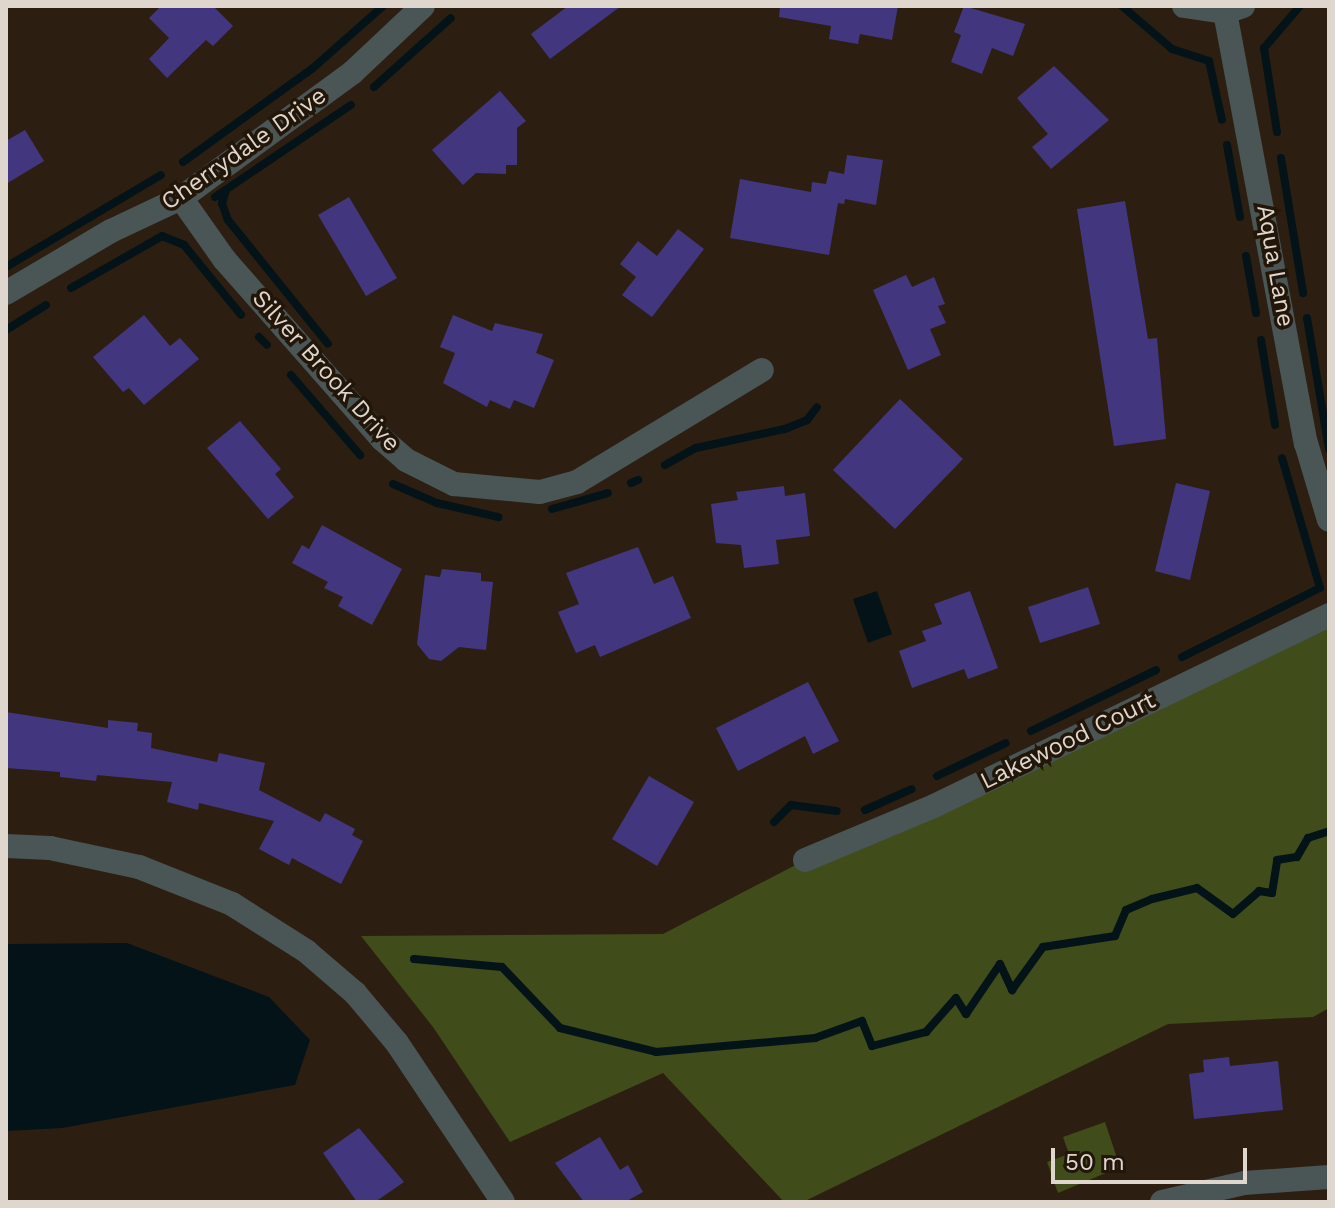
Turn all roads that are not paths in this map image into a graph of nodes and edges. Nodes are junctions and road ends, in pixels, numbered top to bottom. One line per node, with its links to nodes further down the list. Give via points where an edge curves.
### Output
1 (423, 6): 4 (street, Cherrydale Drive, via 353,72)
2 (1184, 6): 3 (street)
3 (1234, 9): 7 (street, Aqua Lane, via 1306,443)
4 (181, 198): 5 (street, Cherrydale Drive, via 111,231); 6 (street, Silver Brook Drive, via 224,259 382,439 406,460 454,484 540,492 577,482)
5 (6, 293)
6 (762, 370)
7 (1329, 520)
8 (1329, 615): 10 (street, Lakewood Court, via 934,806)
9 (6, 846): 12 (street, via 65,851 139,867 232,904 306,951 355,993 397,1043)
10 (805, 860)
11 (1329, 1177): 13 (street, via 1244,1183)
12 (503, 1202)
13 (1162, 1202)

